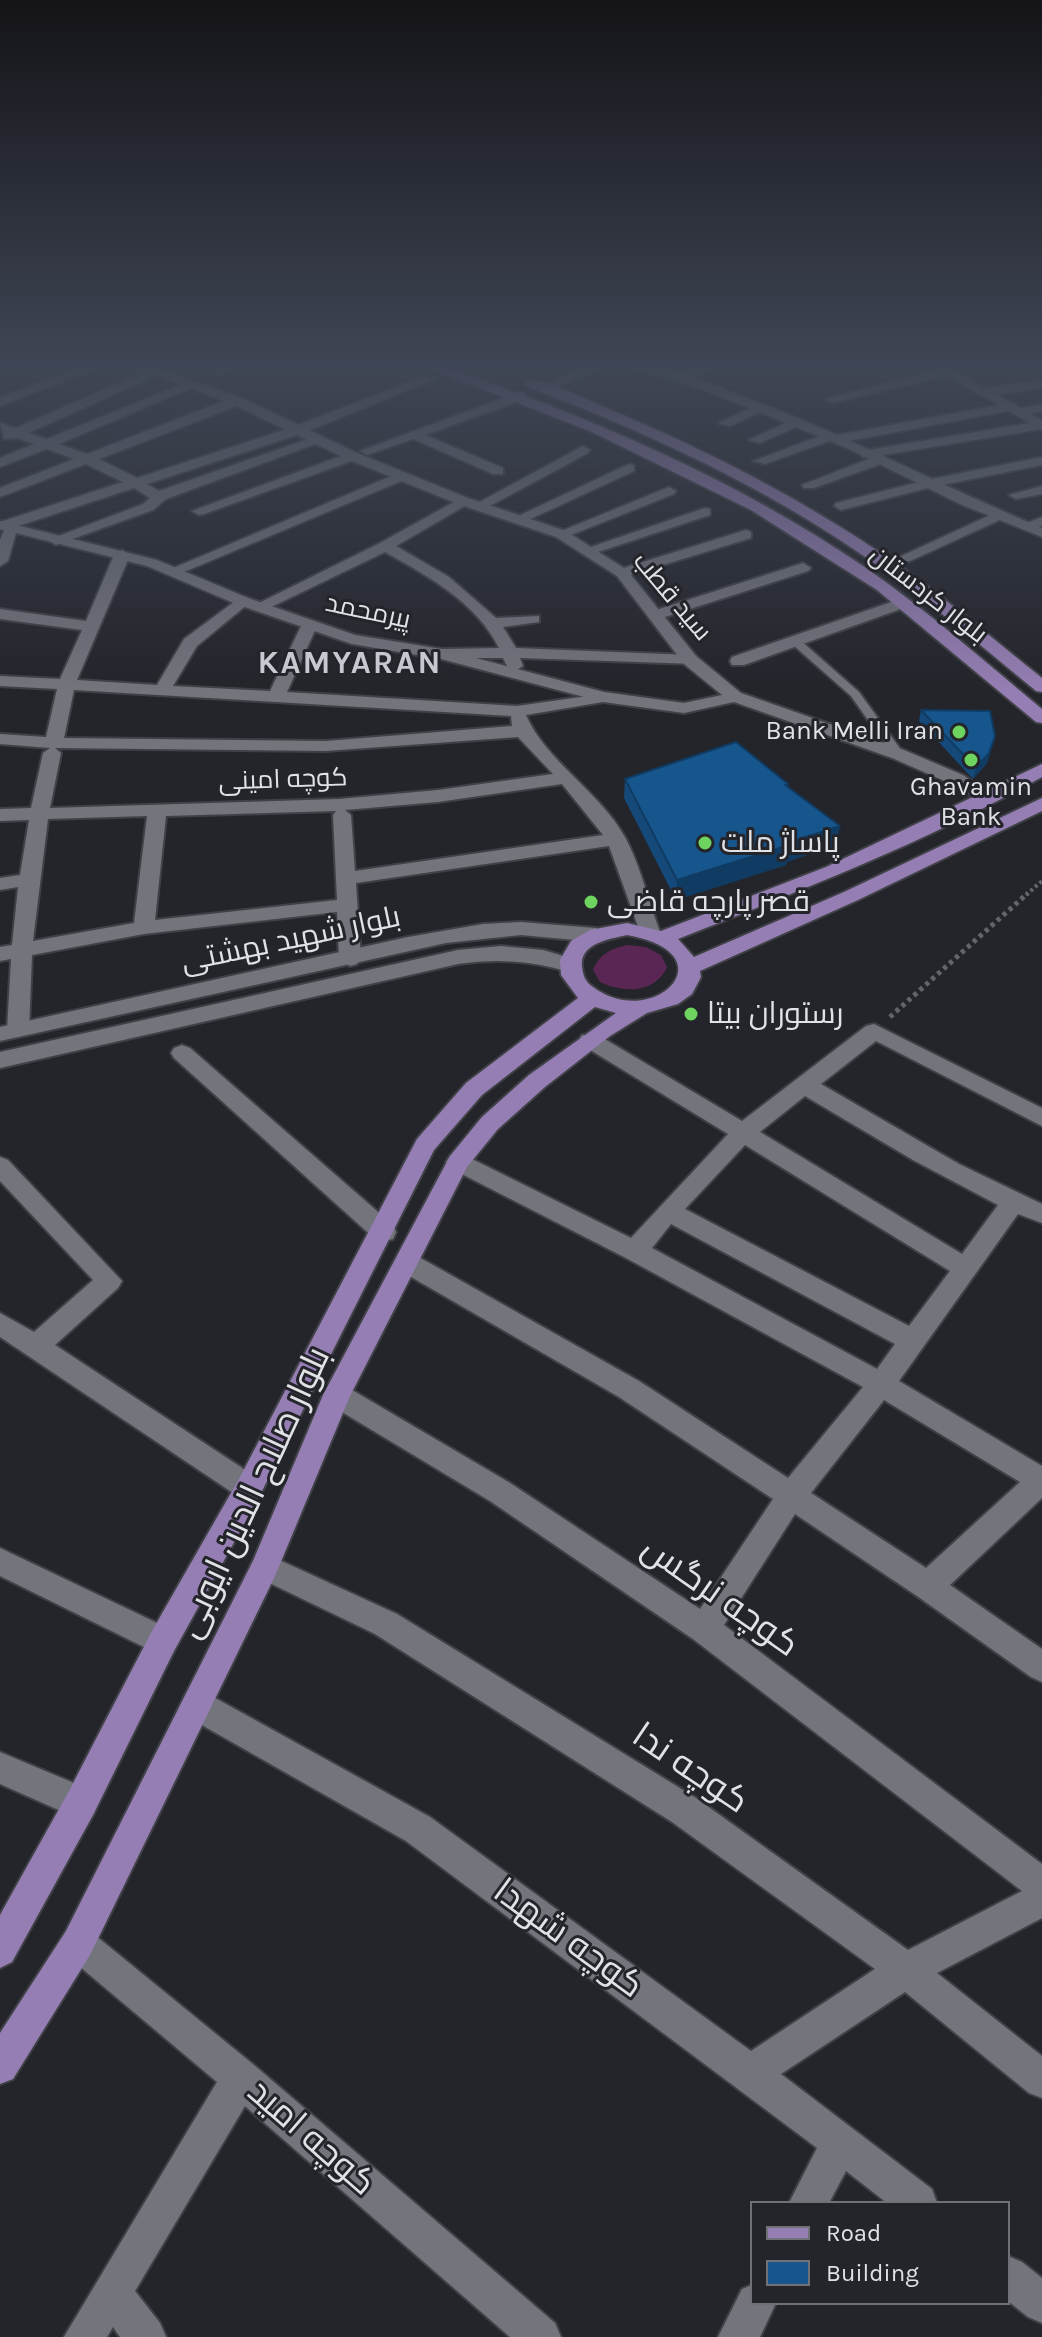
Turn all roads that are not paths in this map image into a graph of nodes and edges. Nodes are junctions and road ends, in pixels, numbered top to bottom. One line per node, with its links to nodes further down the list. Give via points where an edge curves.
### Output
1 (48, 474): 20 (street)
2 (117, 474): 16 (street)
3 (167, 474): 16 (street)
4 (222, 474): 22 (street)
5 (301, 474): 26 (street)
6 (397, 474): 14 (street, سید قطب)
7 (538, 474): 24 (street)
8 (616, 474): 29 (street)
9 (692, 474): 45 (main road, بلوار کردستان, via 821,545)
10 (729, 474): 61 (main road, بلوار کردستان, via 839,533 908,580)
11 (834, 474): 17 (street)
12 (912, 474): 15 (street)
13 (976, 474): 15 (street)
14 (401, 476): 23 (street, سید قطب); 43 (street)
15 (931, 483): 25 (street); 28 (street)
16 (137, 484): 22 (street); 32 (street)
17 (809, 485)
18 (1042, 490): 21 (street)
19 (669, 491): 34 (street)
20 (0, 493)
21 (1016, 495)
22 (157, 497): 36 (street, via 148,507)
23 (463, 501): 24 (street, سید قطب); 37 (street)
24 (481, 505): 29 (street, سید قطب)
25 (841, 506)
26 (199, 511)
27 (705, 512): 38 (street)
28 (999, 515): 31 (street); 40 (street)
29 (521, 518): 34 (street, سید قطب)
30 (1042, 521): 31 (street)
31 (1026, 526): 33 (street)
32 (5, 527): 36 (street, پیرمحمد); 41 (street)
33 (1042, 533)
34 (561, 534): 38 (street, سید قطب)
35 (746, 535): 44 (street)
36 (56, 540): 39 (street, پیرمحمد)
37 (385, 546): 46 (street); 50 (street, via 453,585)
38 (590, 550): 44 (street, سید قطب)
39 (122, 555): 43 (street, پیرمحمد); 52 (street)
40 (905, 558)
41 (0, 561)
42 (803, 568): 48 (street)
43 (174, 571): 46 (street, پیرمحمد)
44 (622, 573): 48 (street, سید قطب)
45 (903, 603): 53 (street); 67 (main road, بلوار کردستان)
46 (250, 604): 51 (street, پیرمحمد); 62 (street, via 190,643)
47 (0, 614): 52 (street)
48 (656, 615): 56 (street, سید قطب)
49 (533, 619): 50 (street)
50 (494, 623): 54 (street)
51 (309, 626): 55 (street, پیرمحمد); 65 (street)
52 (92, 627): 60 (street)
53 (796, 642): 57 (street); 71 (lane, via 855,694)
54 (511, 653): 55 (street); 56 (street); 58 (street)
55 (442, 654): 58 (street, پیرمحمد)
56 (690, 660): 64 (street, سید قطب)
57 (738, 661)
58 (518, 676): 63 (street, پیرمحمد)
59 (0, 681): 60 (street)
60 (67, 684): 62 (street); 70 (street)
61 (1042, 687)
62 (163, 689): 65 (street)
63 (603, 697): 64 (street, پیرمحمد, via 684,708); 66 (street)
64 (735, 697): 71 (street, سید قطب)
65 (275, 699): 66 (street)
66 (517, 711): 68 (street)
67 (1042, 718)
68 (522, 731): 70 (street, via 326,746); 73 (street)
69 (0, 739): 70 (street)
70 (53, 748): 78 (street)
71 (898, 754): 74 (street, سید قطب)
72 (1042, 769): 74 (main road)
73 (567, 778): 76 (street, کوچه امینی, via 339,805); 80 (street)
74 (988, 799): 87 (main road, via 833,871)
75 (1042, 804): 91 (main road)
76 (157, 810): 78 (street, کوچه امینی); 85 (street)
77 (0, 815): 78 (street, کوچه امینی)
78 (37, 815): 82 (street)
79 (342, 815): 81 (street)
80 (616, 839): 81 (street); 87 (street)
81 (344, 879): 84 (street)
82 (28, 880): 83 (street); 88 (street)
83 (0, 884)
84 (346, 905): 85 (street); 89 (street)
85 (144, 928): 88 (street)
86 (596, 935): 87 (main road, via 627,929); 89 (street, بلوار شهید بهشتی, via 562,928 509,929 444,937); 90 (main road, via 577,948)
87 (657, 935): 91 (main road, via 682,950)
88 (10, 951): 94 (street)
89 (350, 959): 94 (street, بلوار شهید بهشتی)
90 (570, 965): 92 (main road, via 575,983); 97 (street, بلوار شهید بهشتی, via 515,953 458,957)
91 (690, 967): 93 (main road, via 687,984 678,993)
92 (592, 998): 93 (main road); 106 (main road, بلوار صلاح الدین ایوبی, via 447,1116 425,1145)
93 (641, 1007): 95 (main road, بلوار صلاح الدین ایوبی)
94 (9, 1032)
95 (590, 1040): 100 (street); 101 (main road, بلوار صلاح الدین ایوبی, via 490,1123)
96 (182, 1053): 106 (street)
97 (0, 1060)
98 (804, 1085): 99 (street, via 874,1031); 100 (street); 103 (street)
99 (1042, 1118)
100 (744, 1132): 104 (street); 109 (street)
101 (458, 1162): 107 (street); 108 (main road, بلوار صلاح الدین ایوبی)
102 (0, 1166): 112 (street, via 109,1281)
103 (1013, 1203): 105 (street); 109 (street)
104 (668, 1211): 107 (street); 111 (street)
105 (1042, 1214)
106 (384, 1232): 116 (main road, بلوار صلاح الدین ایوبی)
107 (635, 1251): 113 (street)
108 (408, 1263): 114 (main road, بلوار صلاح الدین ایوبی); 117 (street, via 629,1389)
109 (964, 1267): 111 (street)
110 (0, 1323): 112 (street)
111 (912, 1340): 113 (street)
112 (34, 1348): 116 (street)
113 (881, 1384): 115 (street); 117 (street)
114 (337, 1395): 119 (main road, بلوار صلاح الدین ایوبی); 121 (street, کوچه نرگس, via 500,1492)
115 (1042, 1480): 120 (street)
116 (249, 1488): 122 (main road, بلوار صلاح الدین ایوبی)
117 (791, 1496): 120 (street); 121 (street)
118 (0, 1561): 122 (street)
119 (265, 1567): 124 (main road, بلوار صلاح الدین ایوبی); 131 (street, کوچه ندا, via 386,1624 506,1697 684,1810)
120 (928, 1586): 123 (street)
121 (704, 1629): 127 (street, کوچه نرگس)
122 (163, 1641): 126 (main road, بلوار صلاح الدین ایوبی)
123 (1042, 1667)
124 (197, 1705): 129 (main road, بلوار صلاح الدین ایوبی); 133 (street, کوچه شهدا, via 418,1829)
125 (0, 1768): 126 (street)
126 (81, 1803): 130 (main road, بلوار صلاح الدین ایوبی)
127 (1042, 1885)
128 (1042, 1899): 131 (street)
129 (78, 1943): 132 (main road, بلوار صلاح الدین ایوبی); 134 (street, کوچه امید)
130 (0, 1950)
131 (906, 1970): 133 (street); 135 (street, کوچه ندا)
132 (0, 2066)
133 (750, 2073): 136 (street, کوچه شهدا)
134 (241, 2078): 140 (street); 145 (street, کوچه امید)
135 (1042, 2080)
136 (841, 2141): 137 (street); 138 (street, کوچه شهدا)
137 (809, 2201)
138 (916, 2201)
139 (1010, 2278): 141 (street)
140 (111, 2293): 143 (street); 144 (street)
141 (1042, 2303)
142 (755, 2305): 146 (street)
143 (84, 2337)
144 (146, 2337)
145 (541, 2337)
146 (738, 2337)

